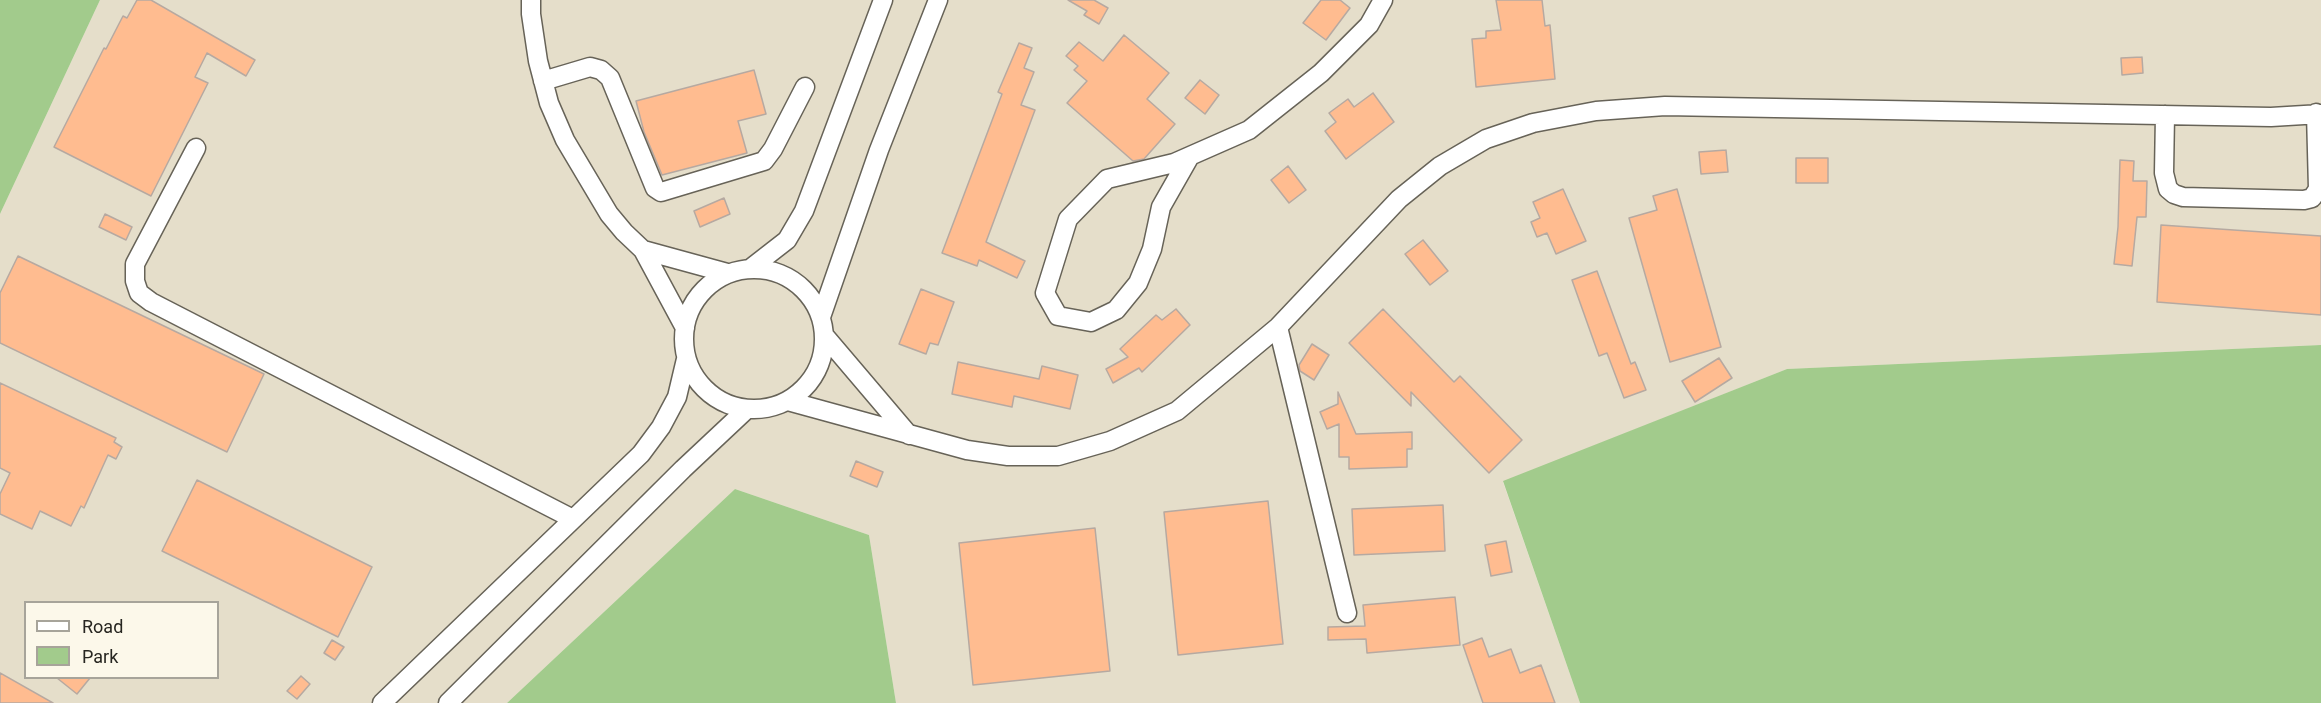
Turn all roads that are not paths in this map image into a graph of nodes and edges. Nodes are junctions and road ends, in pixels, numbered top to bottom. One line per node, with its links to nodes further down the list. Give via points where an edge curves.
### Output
1 (531, 0): 5 (street)
2 (883, 0): 12 (street, via 804,211 787,240)
3 (938, 0): 14 (street, via 879,150)
4 (1383, 0): 10 (street, via 1369,25 1321,73 1249,130)
5 (543, 81): 6 (street, via 590,67 610,78 655,188 661,192 764,161); 11 (street, via 565,140 585,175 609,214)
6 (805, 87)
7 (2319, 114): 8 (street); 8 (street, via 2318,189 2312,198 2304,200 2174,194 2168,189 2164,174)
8 (2165, 115): 15 (street, via 1665,106 1596,111 1533,123 1486,139 1440,166 1399,199)
9 (196, 148): 22 (street, via 135,264 139,293)
10 (1190, 156): 10 (street, via 1107,179 1068,219 1045,293 1058,316 1091,322 1116,310 1138,283 1152,249 1161,207)
11 (643, 250): 13 (street); 16 (street)
12 (751, 268): 13 (street); 14 (street, via 775,271 795,281 811,297)
13 (727, 273): 16 (street, via 707,286 692,305)
14 (821, 316): 17 (street)
15 (1278, 327): 21 (street, via 1177,411 1110,441 1058,456 1008,456); 23 (street)
16 (685, 328): 18 (street)
17 (824, 335): 19 (street, via 816,372 805,388); 21 (street)
18 (686, 359): 20 (street, via 695,378 709,393 727,404); 22 (street, via 677,397 662,428 641,454)
19 (788, 401): 20 (street, via 768,408); 21 (street)
20 (747, 409): 25 (street)
21 (909, 435)
22 (573, 519): 24 (street)
23 (1347, 614)
24 (382, 703)
25 (448, 703)

